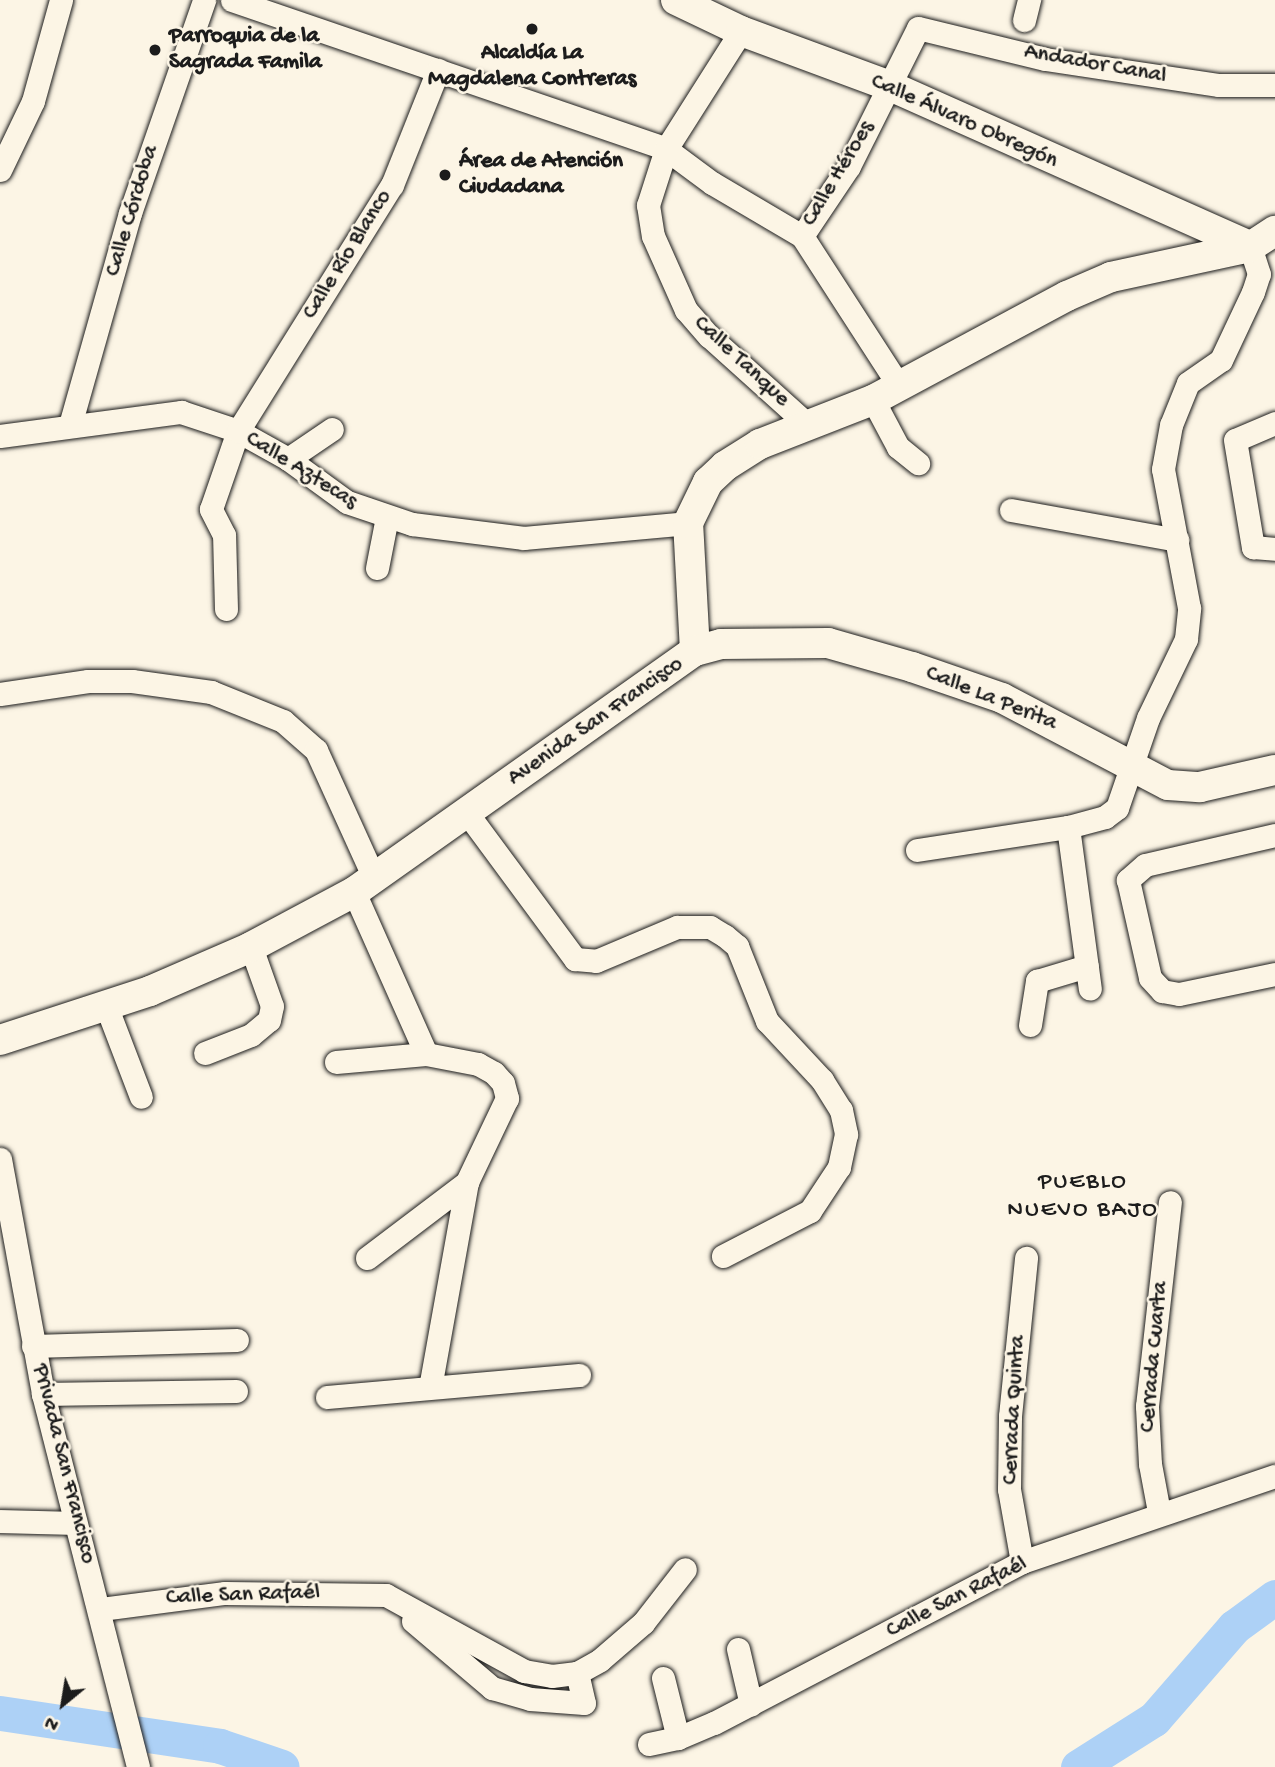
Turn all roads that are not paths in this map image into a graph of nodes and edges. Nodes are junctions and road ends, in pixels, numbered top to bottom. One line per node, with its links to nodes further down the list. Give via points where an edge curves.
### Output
1 (61, 0): 11 (street, via 33,101)
2 (204, 0): 18 (street, Calle Córdoba, via 130,213)
3 (232, 0): 7 (street)
4 (676, 0): 6 (street, Calle Álvaro Obregón)
5 (918, 28): 8 (street, Andador Canal, via 1045,59 1219,85); 9 (street, Calle Héroes)
6 (741, 32): 9 (street, Calle Álvaro Obregón); 10 (street, Calle Tanque)
7 (438, 70): 10 (street); 21 (street, Calle Río Blanco, via 391,185)
8 (1275, 85)
9 (890, 86): 13 (street, Calle Héroes, via 849,166); 14 (street, Calle Álvaro Obregón)
10 (666, 149): 13 (street, via 712,183); 19 (street, Calle Tanque, via 648,205 653,236 686,310)
11 (0, 170)
12 (1275, 231): 14 (street)
13 (802, 236): 15 (street, Calle Héroes)
14 (1262, 249): 15 (street, Avenida San Francisco, via 1111,277 1029,313); 28 (street, via 1253,292 1221,360 1188,383 1171,425 1163,468)
15 (899, 386): 16 (street, Avenida San Francisco)
16 (873, 400): 19 (street, Avenida San Francisco); 24 (street, via 898,447)
17 (1275, 423): 29 (street, via 1235,440 1253,547)
18 (70, 425): 21 (street, Calle Aztecas, via 181,412); 22 (street, Calle Aztecas)
19 (808, 425): 27 (street, Avenida San Francisco, via 760,444 724,466 708,482)
20 (332, 429): 23 (street)
21 (238, 431): 23 (street, Calle Aztecas); 31 (street, Calle Río Blanco, via 211,509 224,535)
22 (0, 436)
23 (288, 459): 26 (street, Calle Aztecas, via 347,502)
24 (918, 463)
25 (1011, 510): 28 (street)
26 (387, 517): 27 (street, Calle Aztecas, via 524,538); 30 (street)
27 (688, 523): 32 (street, Avenida San Francisco)
28 (1177, 540): 34 (street, via 1189,608 1186,639 1148,718)
29 (1275, 549)
30 (377, 568)
31 (226, 609)
32 (695, 651): 34 (street, Calle La Perita, via 721,644 794,641 863,652 1002,698); 36 (street, Avenida San Francisco)
33 (0, 694): 40 (street, via 88,681 132,681 211,692 283,721 316,750)
34 (1134, 765): 35 (street, Calle La Perita, via 1168,785 1188,788); 37 (street, via 1115,811)
35 (1275, 770)
36 (467, 813): 40 (street, Avenida San Francisco); 53 (street, via 575,959 596,961 677,927 710,928 725,936 737,946 766,1021 822,1080 841,1110 846,1134 839,1167 810,1211)
37 (1068, 827): 39 (street); 44 (street, via 1088,977 1037,981)
38 (1275, 835): 42 (street, via 1145,865 1128,880 1150,978 1163,991 1179,994)
39 (917, 850)
40 (364, 885): 41 (street, Avenida San Francisco); 47 (street)
41 (251, 947): 43 (street, Avenida San Francisco); 46 (street, via 272,1006 269,1020 251,1035)
42 (1275, 974)
43 (107, 1008): 45 (street, Avenida San Francisco); 49 (street)
44 (1030, 1025)
45 (0, 1040)
46 (205, 1053)
47 (426, 1055): 48 (street); 51 (street, via 478,1064 503,1083 507,1098)
48 (336, 1062)
49 (141, 1097)
50 (0, 1159): 57 (street, Privada San Francisco)
51 (467, 1182): 54 (street); 59 (street)
52 (1170, 1202): 64 (street, Cerrada Cuarta, via 1147,1406 1150,1464)
53 (723, 1256)
54 (367, 1258)
55 (1026, 1258): 67 (street, Cerrada Quinta, via 1009,1489)
56 (237, 1340): 57 (street)
57 (33, 1346): 61 (street, Privada San Francisco)
58 (579, 1376): 59 (street)
59 (430, 1387): 62 (street)
60 (236, 1391): 61 (street)
61 (43, 1394): 66 (street, Privada San Francisco)
62 (327, 1397)
63 (1275, 1476): 64 (street, Calle San Rafaél)
64 (1159, 1512): 67 (street, Calle San Rafaél)
65 (0, 1521): 66 (street)
66 (75, 1523): 69 (street, Privada San Francisco)
67 (1022, 1562): 72 (street, Calle San Rafaél)
68 (685, 1569): 69 (street, Calle San Rafaél, via 643,1623 600,1660 577,1673 552,1676 524,1671 386,1595 225,1593)
69 (101, 1609): 75 (street, Privada San Francisco)
70 (738, 1649): 72 (street)
71 (663, 1678): 73 (street)
72 (751, 1705): 73 (street, Calle San Rafaél)
73 (678, 1738): 74 (street, Calle San Rafaél)
74 (649, 1744)
75 (138, 1767)

